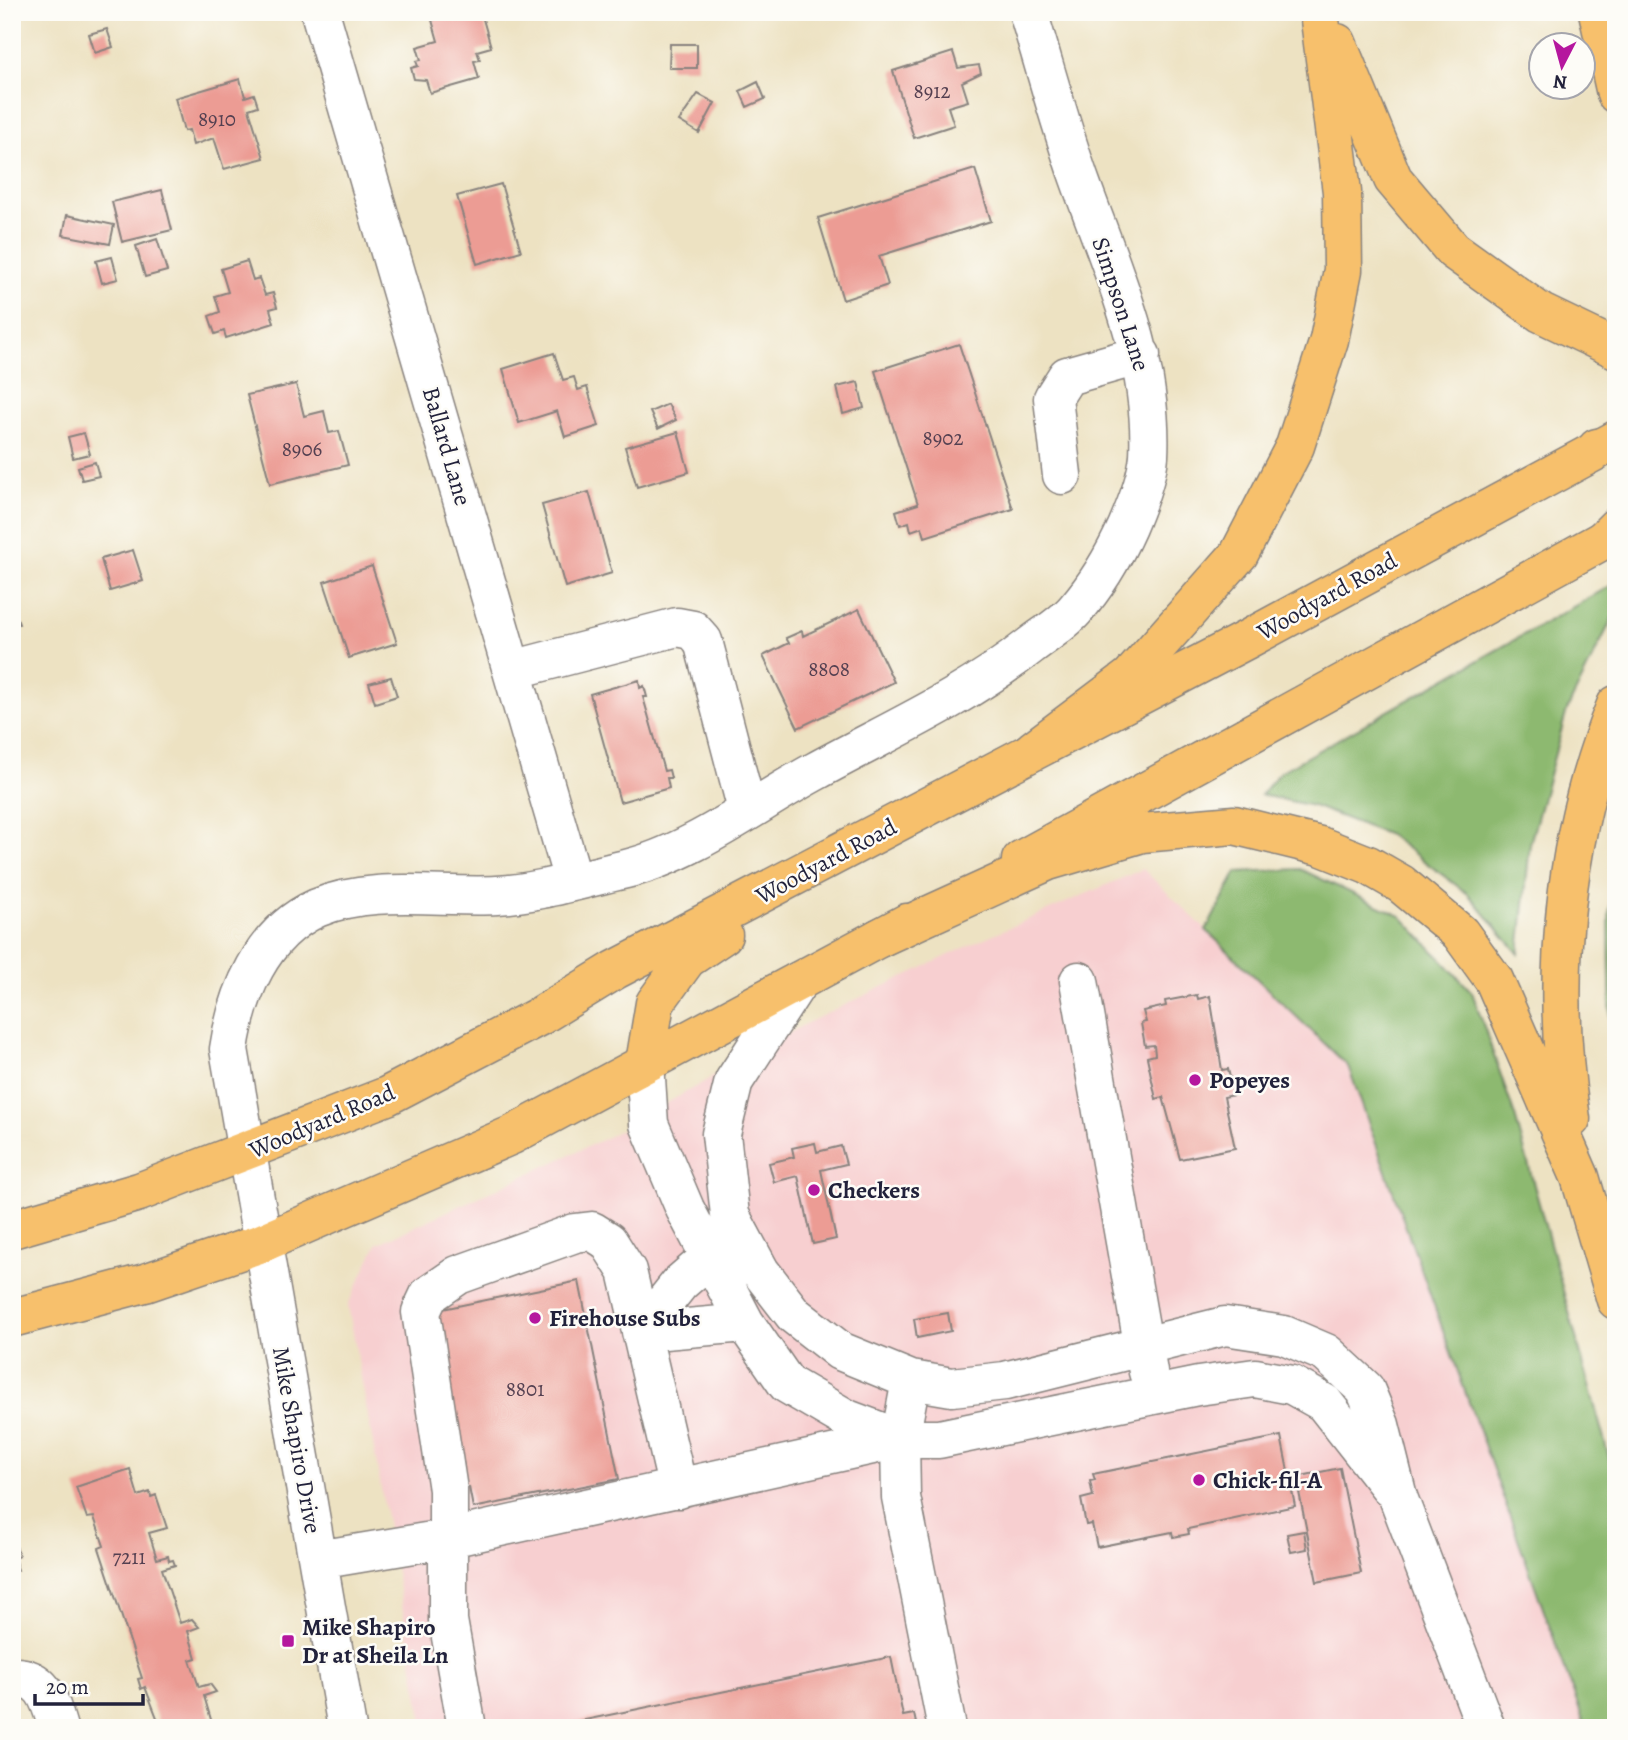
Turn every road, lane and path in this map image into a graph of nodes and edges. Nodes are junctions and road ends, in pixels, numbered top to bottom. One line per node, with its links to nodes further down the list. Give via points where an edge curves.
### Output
1 (320, 12): 11 (street, Ballard Lane)
2 (1028, 12): 7 (street, Simpson Lane, via 1076,170)
3 (1322, 12): 6 (main road, via 1393,179 1453,250 1541,313); 13 (main road, via 1342,192 1343,270 1329,340 1295,446 1239,554 1130,677)
4 (1598, 12): 5 (main road)
5 (1616, 93)
6 (1616, 349)
7 (1141, 355): 9 (street, via 1067,376 1053,398); 14 (street, Simpson Lane, via 1149,410 1149,461 1115,554 1074,612 992,676)
8 (1609, 444): 13 (main road, Woodyard Road)
9 (1062, 475)
10 (1612, 533): 17 (main road)
11 (512, 670): 14 (street, via 677,627 693,630 703,641); 16 (street, Ballard Lane)
12 (1616, 705): 22 (main road, via 1601,742 1572,861 1562,957 1562,1062)
13 (1033, 750): 15 (main road, Woodyard Road)
14 (747, 810): 16 (street, Simpson Lane, via 683,847 633,867)
15 (875, 836): 20 (main road, via 687,958 655,1003); 21 (main road, Woodyard Road, via 615,970 540,1016 387,1096)
16 (573, 880): 21 (street, Mike Shapiro Drive, via 502,895 344,899 294,922 262,955 235,1011 229,1049)
17 (878, 938): 18 (main road); 22 (main road, via 1048,861 1142,833 1234,825 1320,846 1401,884 1460,933 1494,980)
18 (799, 981): 20 (main road); 31 (street, via 734,1081 721,1134 730,1215 760,1271 794,1315 840,1351)
19 (1079, 982): 30 (street, via 1132,1268)
20 (645, 1063): 24 (main road, via 512,1135); 25 (street, via 649,1124)
21 (247, 1152): 23 (main road, Woodyard Road, via 139,1192); 24 (street, Mike Shapiro Drive)
22 (1580, 1177): 26 (main road)
23 (12, 1229)
24 (262, 1243): 27 (main road, via 145,1283); 37 (street, Mike Shapiro Drive)
25 (710, 1257): 28 (street); 29 (street, via 680,1283)
26 (1616, 1300)
27 (12, 1318)
28 (745, 1323): 29 (street); 33 (street, via 787,1384 847,1419)
29 (641, 1332): 34 (street); 36 (street, via 627,1271 608,1241 592,1231 458,1275 429,1295 421,1312 448,1490)
30 (1142, 1348): 31 (street, via 1005,1381 952,1387); 32 (street); 35 (street, via 1225,1326 1283,1335 1326,1353 1365,1389 1380,1425)
31 (911, 1380): 33 (street)
32 (1153, 1395): 33 (street, via 940,1439); 35 (street, via 1255,1378 1292,1385 1324,1403)
33 (900, 1439): 34 (street); 42 (street, via 901,1497)
34 (678, 1489): 36 (street)
35 (1398, 1496): 43 (street)
36 (450, 1538): 37 (street); 41 (street, via 448,1620)
37 (318, 1560): 40 (street, Mike Shapiro Drive)
38 (12, 1677): 39 (street, via 34,1680 43,1687)
39 (58, 1728)
40 (347, 1728)
41 (467, 1728)
42 (947, 1728)
43 (1486, 1728)

